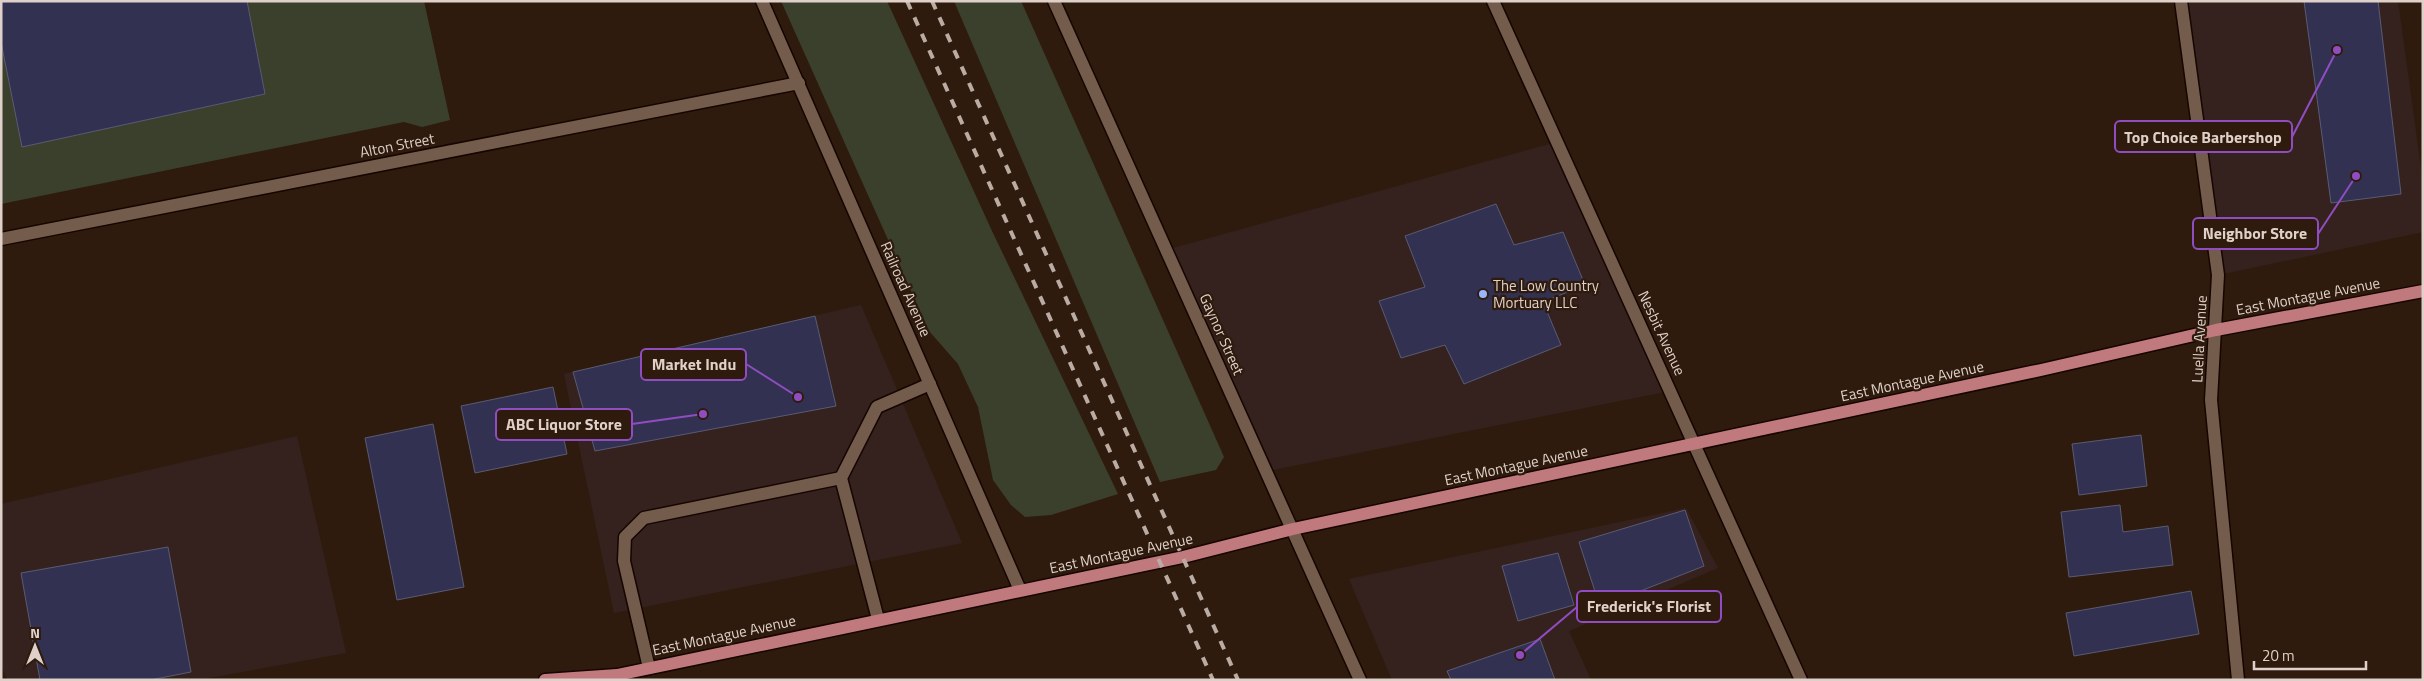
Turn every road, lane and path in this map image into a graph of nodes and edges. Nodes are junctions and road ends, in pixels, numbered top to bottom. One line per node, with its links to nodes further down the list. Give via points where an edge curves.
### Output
1 (762, 1): 5 (street, Railroad Avenue)
2 (1054, 1): 12 (street, Gaynor Street)
3 (1493, 1): 10 (street, Nesbit Avenue)
4 (2181, 1): 8 (street, Luella Avenue, via 2218,275)
5 (799, 83): 6 (street, Alton Street); 9 (street, Railroad Avenue)
6 (1, 239)
7 (2423, 291): 8 (main road, East Montague Avenue)
8 (2216, 330): 10 (main road, East Montague Avenue); 20 (street, Luella Avenue, via 2211,400)
9 (930, 384): 11 (street, via 877,407); 13 (street, Railroad Avenue)
10 (1694, 443): 12 (main road, East Montague Avenue); 19 (street, Nesbit Avenue)
11 (840, 478): 14 (street); 15 (street, via 644,518 625,537 624,561)
12 (1292, 529): 13 (main road, East Montague Avenue, via 1183,557); 18 (street, Gaynor Street)
13 (1020, 590): 14 (main road, East Montague Avenue)
14 (878, 619): 15 (main road, East Montague Avenue)
15 (649, 668): 16 (main road, East Montague Avenue)
16 (611, 677): 17 (main road, East Montague Avenue)
17 (545, 680)
18 (1360, 680)
19 (1801, 680)
20 (2238, 680)

